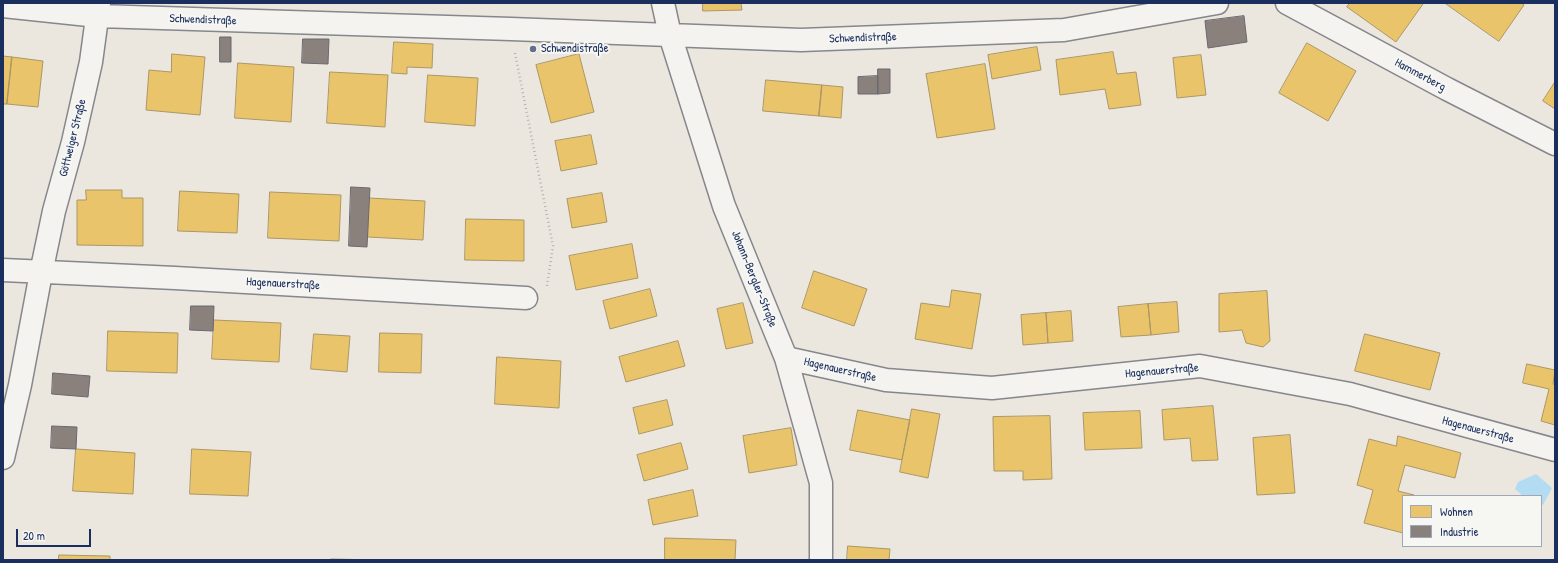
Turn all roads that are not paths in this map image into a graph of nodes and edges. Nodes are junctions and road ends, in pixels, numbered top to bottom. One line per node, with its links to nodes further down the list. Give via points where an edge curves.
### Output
1 (663, 3): 6 (street, Johann-Bergler-Straße)
2 (1217, 3): 6 (street, Schwendistraße, via 1064,30 801,40)
3 (1287, 3): 7 (street, Hammerberg)
4 (3, 6): 5 (street, Schwendistraße)
5 (98, 10): 6 (street, Schwendistraße); 9 (street, Göttweiger Straße, via 91,62)
6 (670, 35): 11 (street, Johann-Bergler-Straße, via 724,206)
7 (1555, 144)
8 (3, 270): 9 (street)
9 (41, 272): 10 (street, Hagenauerstraße); 13 (street, Göttweiger Straße, via 20,386)
10 (526, 298)
11 (786, 358): 12 (street, Hagenauerstraße, via 886,380 992,388 1200,366 1350,394); 14 (street, Johann-Bergler-Straße, via 821,483)
12 (1555, 450)
13 (3, 458)
14 (821, 560)

